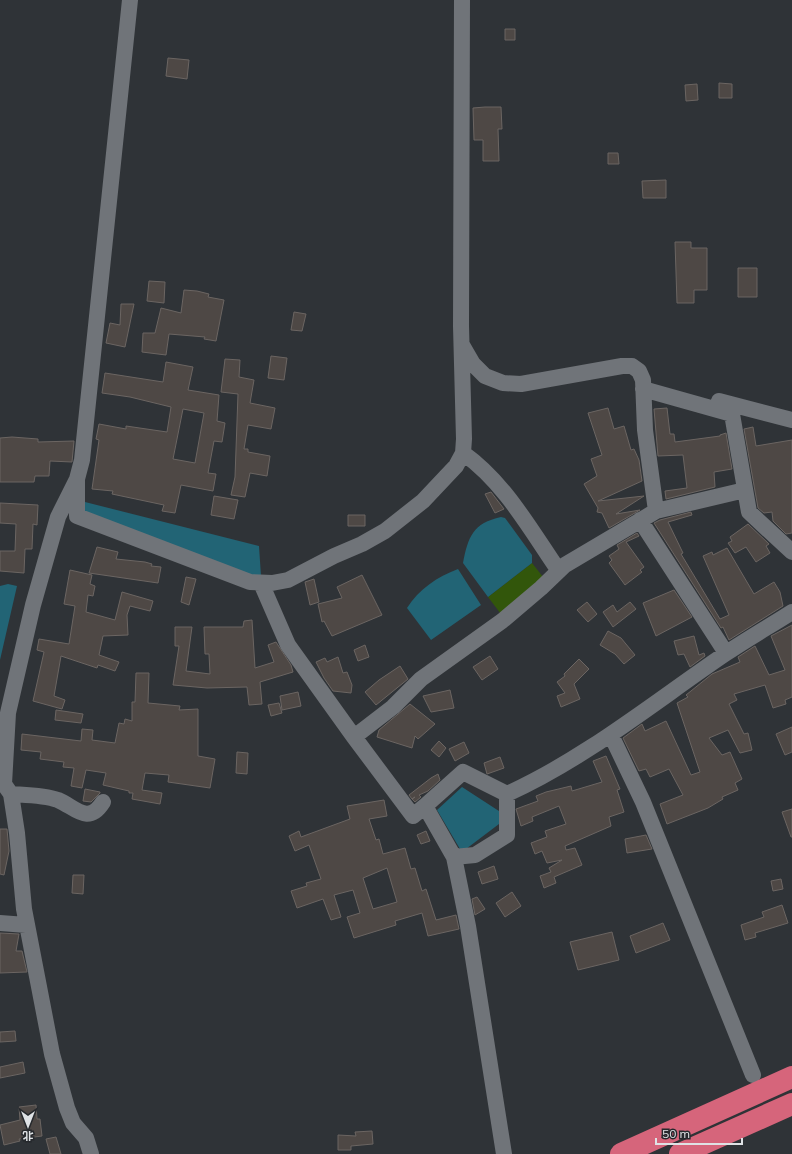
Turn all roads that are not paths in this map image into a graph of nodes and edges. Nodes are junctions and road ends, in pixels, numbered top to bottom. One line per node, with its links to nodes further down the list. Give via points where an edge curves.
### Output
1 (130, 0): 7 (street, via 86,433)
2 (462, 0): 3 (street)
3 (461, 344): 4 (street, via 473,364 485,376 503,383 521,384 632,366 639,371); 6 (street)
4 (643, 384): 5 (street); 8 (street, via 732,414); 9 (street, via 645,430)
5 (792, 420)
6 (463, 453): 12 (street, via 500,485); 13 (street, via 456,466 423,501 385,531 288,580 272,584)
7 (77, 479): 13 (street, via 77,516 250,582); 18 (street, via 58,517 33,605 8,713 4,784)
8 (745, 490): 9 (street); 11 (street, via 749,512)
9 (656, 511): 10 (street)
10 (640, 520): 12 (street); 15 (street)
11 (792, 552)
12 (559, 571): 17 (street, via 502,621 421,679 393,707)
13 (261, 583): 17 (street, via 288,645)
14 (792, 612): 15 (street)
15 (726, 653): 16 (street)
16 (611, 735): 19 (street, via 541,778); 25 (street, via 643,802)
17 (354, 737): 21 (street, via 413,816)
18 (11, 794): 20 (street, via 58,800 77,812 88,814 98,810); 24 (street)
19 (507, 794): 21 (street, via 463,772); 22 (street, via 507,835 476,856)
20 (103, 802)
21 (425, 806): 22 (street)
22 (454, 857): 29 (street, via 468,926)
23 (0, 923): 24 (street)
24 (26, 925): 28 (street, via 52,1054 67,1108 73,1122 86,1138)
25 (754, 1075)
26 (792, 1078): 30 (highway)
27 (792, 1104): 31 (highway)
28 (91, 1154)
29 (504, 1154)
30 (621, 1154)
31 (680, 1154)

